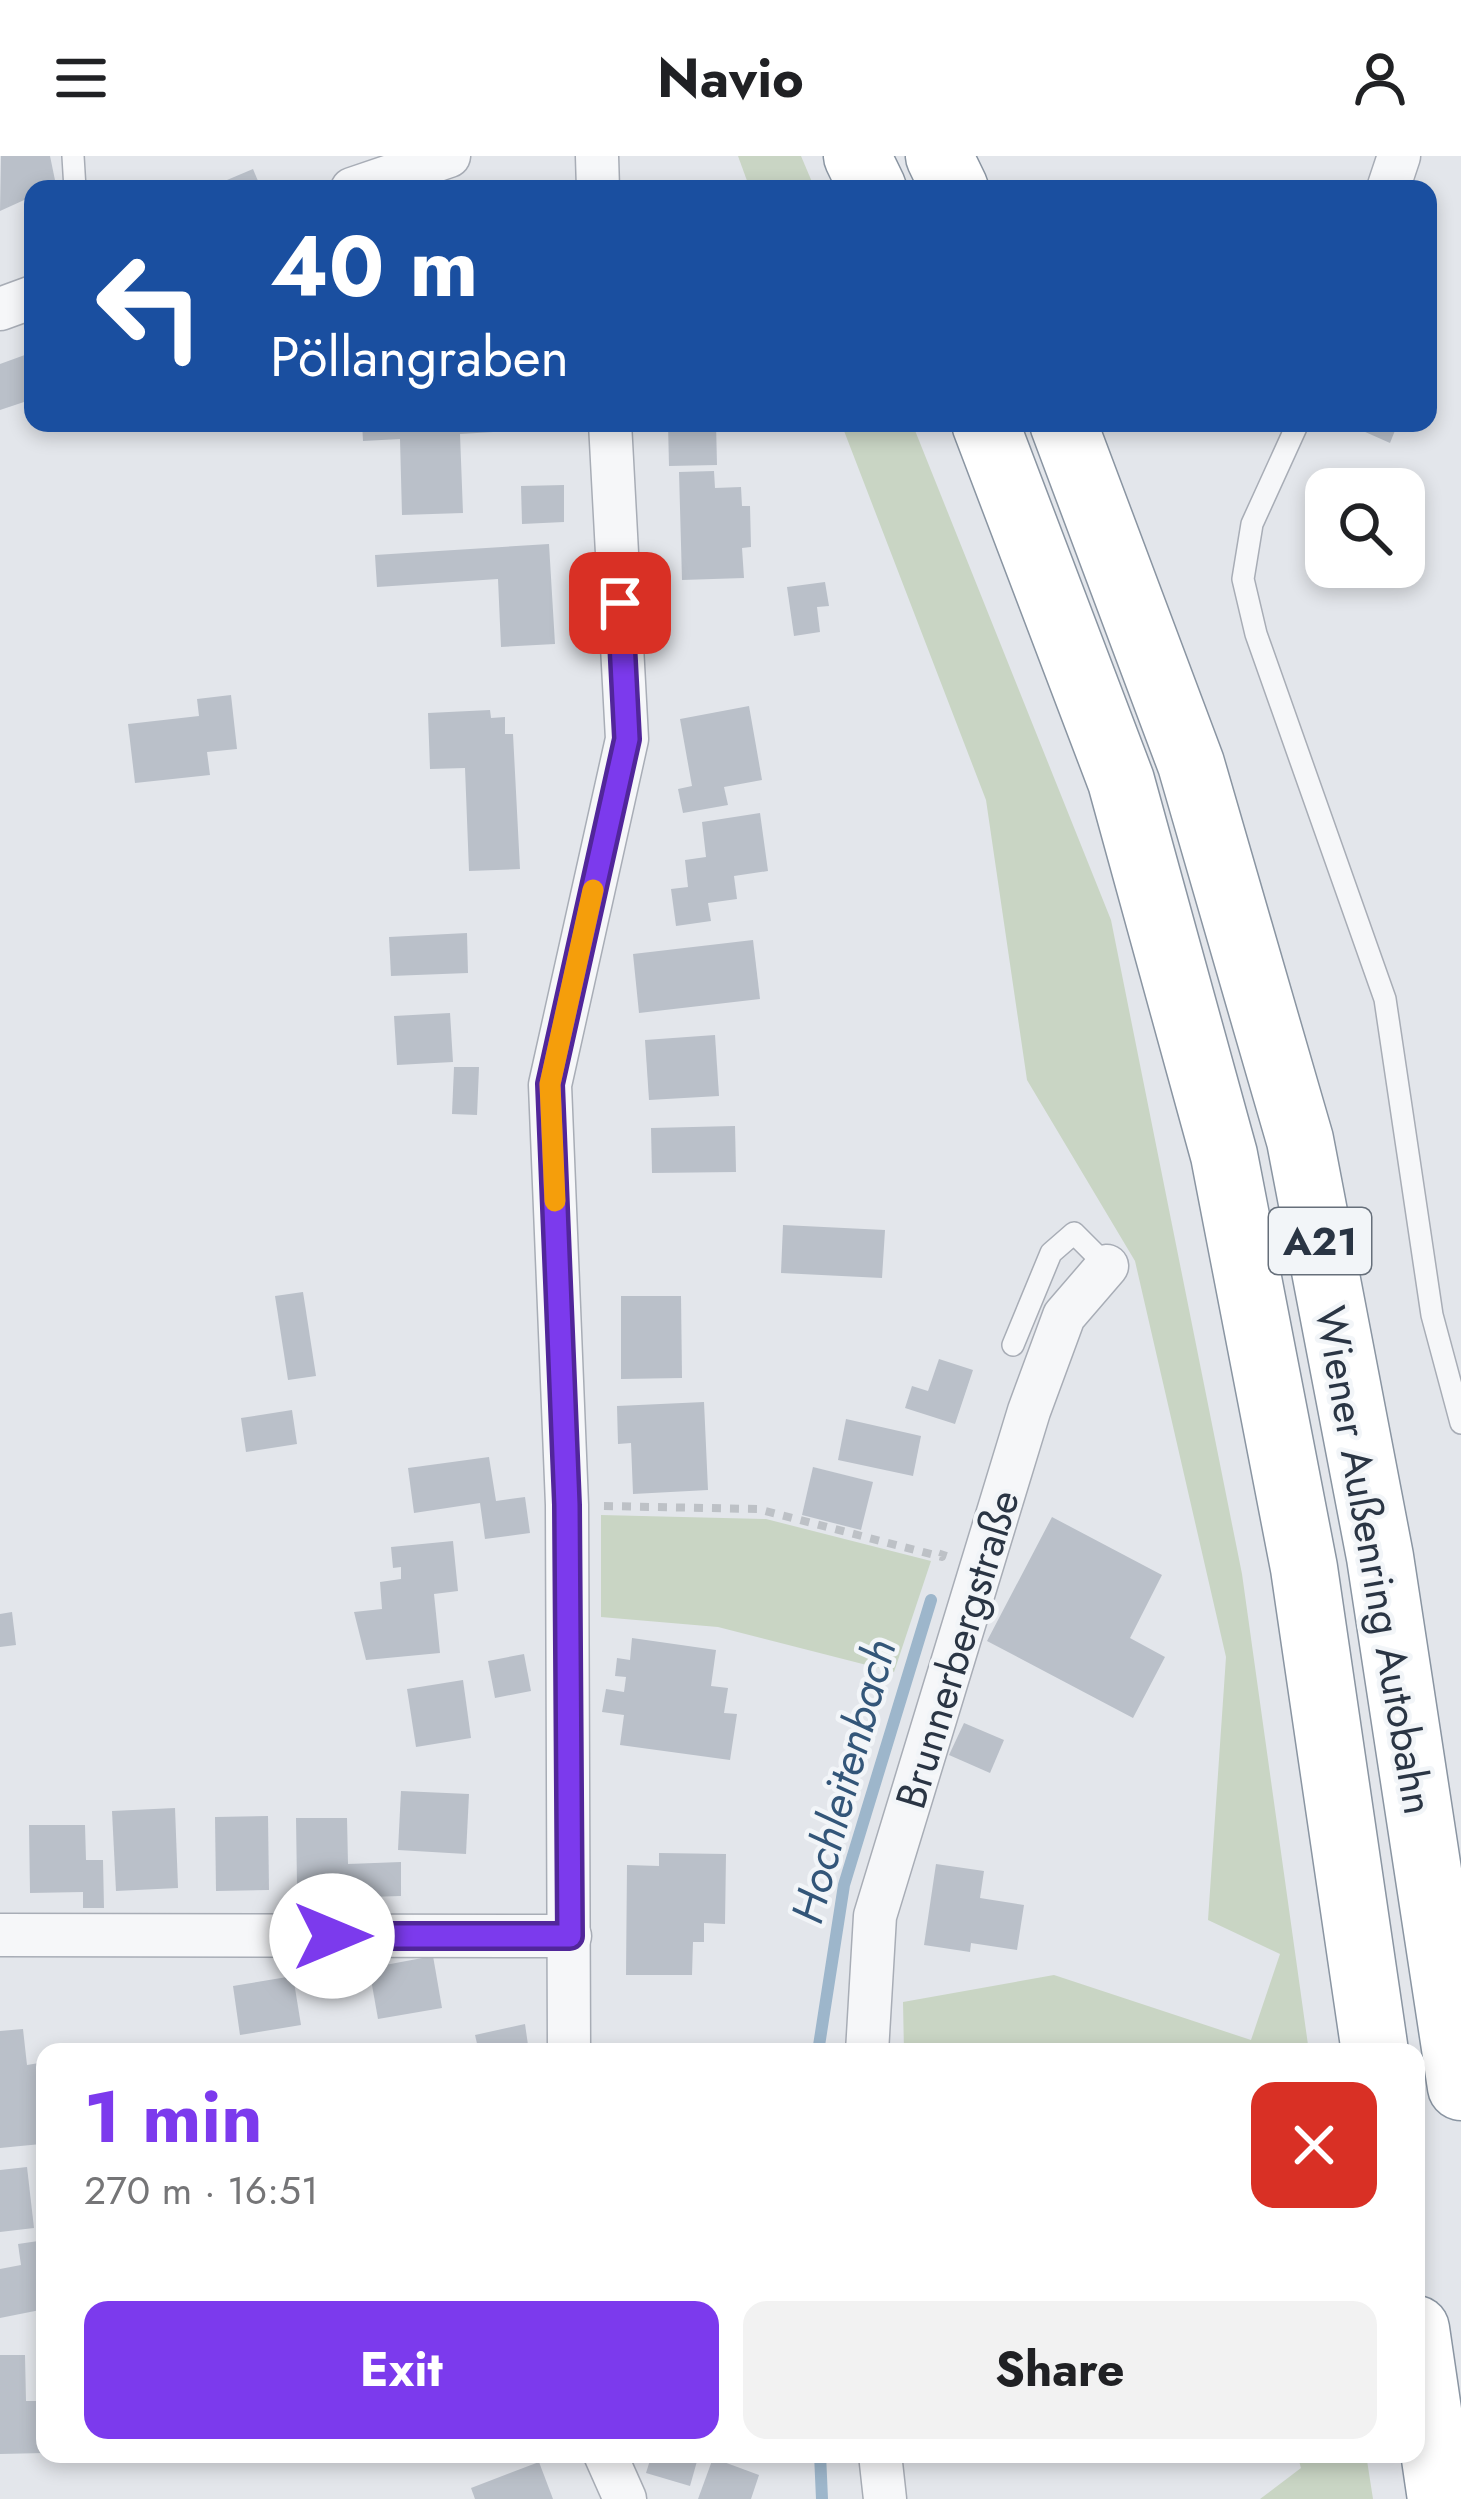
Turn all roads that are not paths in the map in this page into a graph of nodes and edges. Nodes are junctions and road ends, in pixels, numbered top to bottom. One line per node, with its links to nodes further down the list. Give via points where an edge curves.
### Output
1 (449, 156): 2 (street)
2 (378, 180)
3 (610, 432): 11 (street, via 627,739 550,1084 567,1505)
4 (988, 432): 14 (highway, Wiener Außenring Autobahn / A21, via 1121,781 1224,1155 1304,1568)
5 (1067, 432): 15 (highway, Wiener Außenring Autobahn / A21, via 1191,764 1300,1140 1381,1557)
6 (1294, 432): 9 (lane, via 1252,524 1243,579 1385,999 1432,1315)
7 (1107, 1266): 8 (lane, via 1074,1233 1051,1253); 13 (street, Brunnerbergstraße, via 1064,1316 1009,1477 875,1916)
8 (1013, 1345)
9 (1461, 1423)
10 (0, 1935): 11 (street)
11 (570, 1936): 12 (street)
12 (569, 2043)
13 (868, 2043)
14 (1374, 2043)
15 (1461, 2087)
16 (1425, 2390): 21 (highway)
17 (609, 2463): 19 (street)
18 (881, 2463): 20 (street)
19 (625, 2499)
20 (885, 2499)
21 (1441, 2499)

